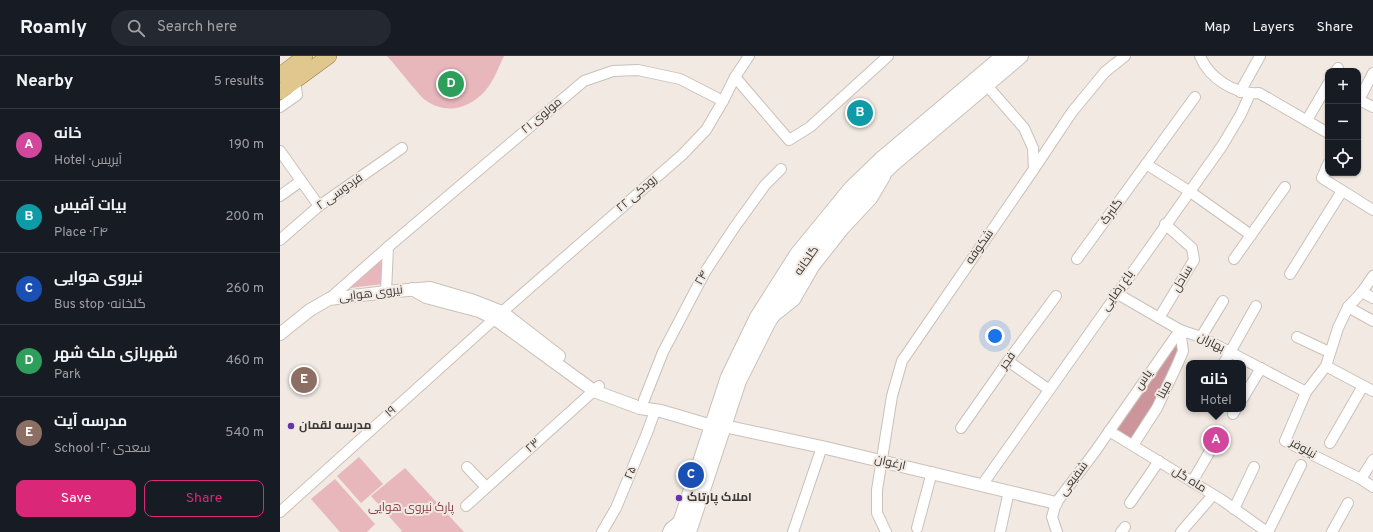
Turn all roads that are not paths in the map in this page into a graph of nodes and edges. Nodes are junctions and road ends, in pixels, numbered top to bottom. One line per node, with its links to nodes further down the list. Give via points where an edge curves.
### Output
1 (305, 56): 11 (main road)
2 (329, 56): 13 (main road)
3 (750, 56): 12 (street, رودکی ۲۲)
4 (888, 56): 12 (street, via 810,127 789,140)
5 (1003, 56): 14 (main road, گلخانه)
6 (1021, 56): 14 (main road, گلخانه)
7 (1125, 56): 28 (street, شکوفه, via 1105,72 1072,112)
8 (1200, 56): 17 (street, via 1215,77)
9 (1260, 56): 17 (street)
10 (1373, 73): 22 (street, via 1359,100)
11 (280, 75)
12 (734, 77): 20 (street, رودکی ۲۲)
13 (295, 81): 16 (main road); 21 (street, via 297,95)
14 (983, 81): 28 (street, via 1024,128 1033,148); 78 (main road, گلخانه, via 891,166 833,226 806,261 768,323); 78 (main road, گلخانه, via 880,159 851,188 797,254 757,317 728,377)
15 (1325, 89): 23 (street)
16 (280, 92)
17 (1240, 92): 18 (street)
18 (1250, 94): 23 (street, via 1259,93); 33 (street, باغ رضایی, via 1222,146)
19 (1195, 97): 27 (street, گلبرگ)
20 (723, 101): 41 (street, مولوی ۲۱, via 680,79 638,70 612,72 584,80); 55 (street, رودکی ۲۲, via 706,130 682,155)
21 (280, 107)
22 (1373, 107)
23 (1307, 120): 24 (street)
24 (1325, 131)
25 (402, 148): 36 (street, فردوسی ۲)
26 (280, 151): 31 (street)
27 (1146, 164): 33 (street); 42 (street, گلبرگ)
28 (1034, 168): 86 (street, شکوفه, via 902,361 892,396)
29 (781, 169): 76 (street, ۲۴, via 765,185 705,272 663,352)
30 (1325, 171): 34 (street, via 1322,178)
31 (301, 181): 35 (street); 36 (street)
32 (1285, 187): 39 (street)
33 (1189, 191): 38 (street, باغ رضایی); 39 (street)
34 (1342, 191): 37 (street); 44 (street)
35 (280, 196)
36 (319, 206): 40 (street, فردوسی ۲)
37 (1373, 210)
38 (1165, 224): 48 (street, باغ رضایی); 56 (street, ساحل, via 1192,248 1194,260)
39 (1251, 234): 43 (street)
40 (280, 240)
41 (388, 247): 46 (street); 51 (street, مولوی ۲۱)
42 (1077, 259)
43 (1234, 259)
44 (1290, 274)
45 (1373, 276): 47 (street)
46 (386, 292): 51 (street, نیروی هوایی); 55 (street, نیروی هوایی, via 430,288 474,301)
47 (1362, 292): 50 (street); 54 (street)
48 (1116, 293): 56 (street, بهاران); 72 (street, باغ رضایی)
49 (1056, 296): 67 (street, فجر)
50 (1373, 298)
51 (329, 299): 59 (street, via 310,310)
52 (1223, 301): 60 (street)
53 (1256, 306): 62 (street)
54 (1348, 307): 57 (street); 63 (street)
55 (498, 316): 71 (street, نیروی هوایی); 104 (street, ۱۹)
56 (1159, 318): 58 (street, بهاران)
57 (1373, 322)
58 (1180, 330): 60 (street, بهاران); 80 (street, یاس); 83 (street, مینا, via 1182,351 1178,363 1156,408)
59 (280, 334)
60 (1201, 337): 62 (street, بهاران)
61 (1297, 337): 63 (street)
62 (1230, 352): 64 (street); 66 (street, بهاران)
63 (1329, 352): 68 (street)
64 (1226, 360)
65 (1246, 360): 69 (street, بهاران)
66 (1246, 360)
67 (1008, 361): 72 (street); 79 (street, فجر)
68 (1326, 366): 70 (street); 73 (street, نیلوفر)
69 (1261, 368): 73 (street, بهاران); 75 (street)
70 (1363, 386): 74 (street); 82 (street)
71 (597, 388): 76 (street, نیروی هوایی); 96 (street, ۲۳)
72 (1048, 389): 94 (street, باغ رضایی)
73 (1306, 392): 92 (street, نیلوفر, via 1285,440)
74 (1373, 392)
75 (1246, 393)
76 (642, 404): 77 (street, نیروی هوایی); 78 (street, نیروی هوایی)
77 (655, 411): 78 (street, نیروی هوایی); 108 (street, ۲۵, via 616,508)
78 (716, 424): 84 (street, ارغوان); 105 (main road, گلخانه)
79 (961, 428)
80 (1109, 431): 83 (street, ماه گل); 99 (street, شفیعی)
81 (1221, 432): 93 (street)
82 (1330, 443)
83 (1133, 445): 87 (street, ماه گل)
84 (822, 447): 86 (street, ارغوان); 112 (street)
85 (1373, 460): 92 (street)
86 (881, 461): 91 (street, ارغوان); 113 (street, شکوفه, via 877,513)
87 (1159, 461): 93 (street, ماه گل); 100 (street)
88 (1301, 465): 107 (street)
89 (467, 467): 96 (street)
90 (1254, 467): 103 (street)
91 (932, 472): 94 (street, ارغوان); 106 (street)
92 (1361, 479): 95 (street, نیلوفر)
93 (1192, 482): 98 (street, ماه گل)
94 (982, 485): 97 (street, ارغوان)
95 (1373, 487)
96 (486, 488): 102 (street, ۲۳)
97 (1009, 491): 99 (street, ارغوان); 114 (street)
98 (1213, 494): 103 (street, ماه گل); 116 (street)
99 (1056, 503): 115 (street, شفیعی, via 1052,517)
100 (1130, 503)
101 (1348, 503): 117 (street)
102 (466, 506)
103 (1234, 509): 107 (street, ماه گل)
104 (280, 512)
105 (684, 522): 109 (street, via 670,528); 110 (main road, گلخانه); 111 (street)
106 (916, 528)
107 (1262, 531)
108 (602, 532)
109 (668, 532)
110 (689, 532)
111 (696, 532)
112 (793, 532)
113 (886, 532)
114 (1000, 532)
115 (1057, 532)
116 (1181, 532)
117 (1332, 532)

